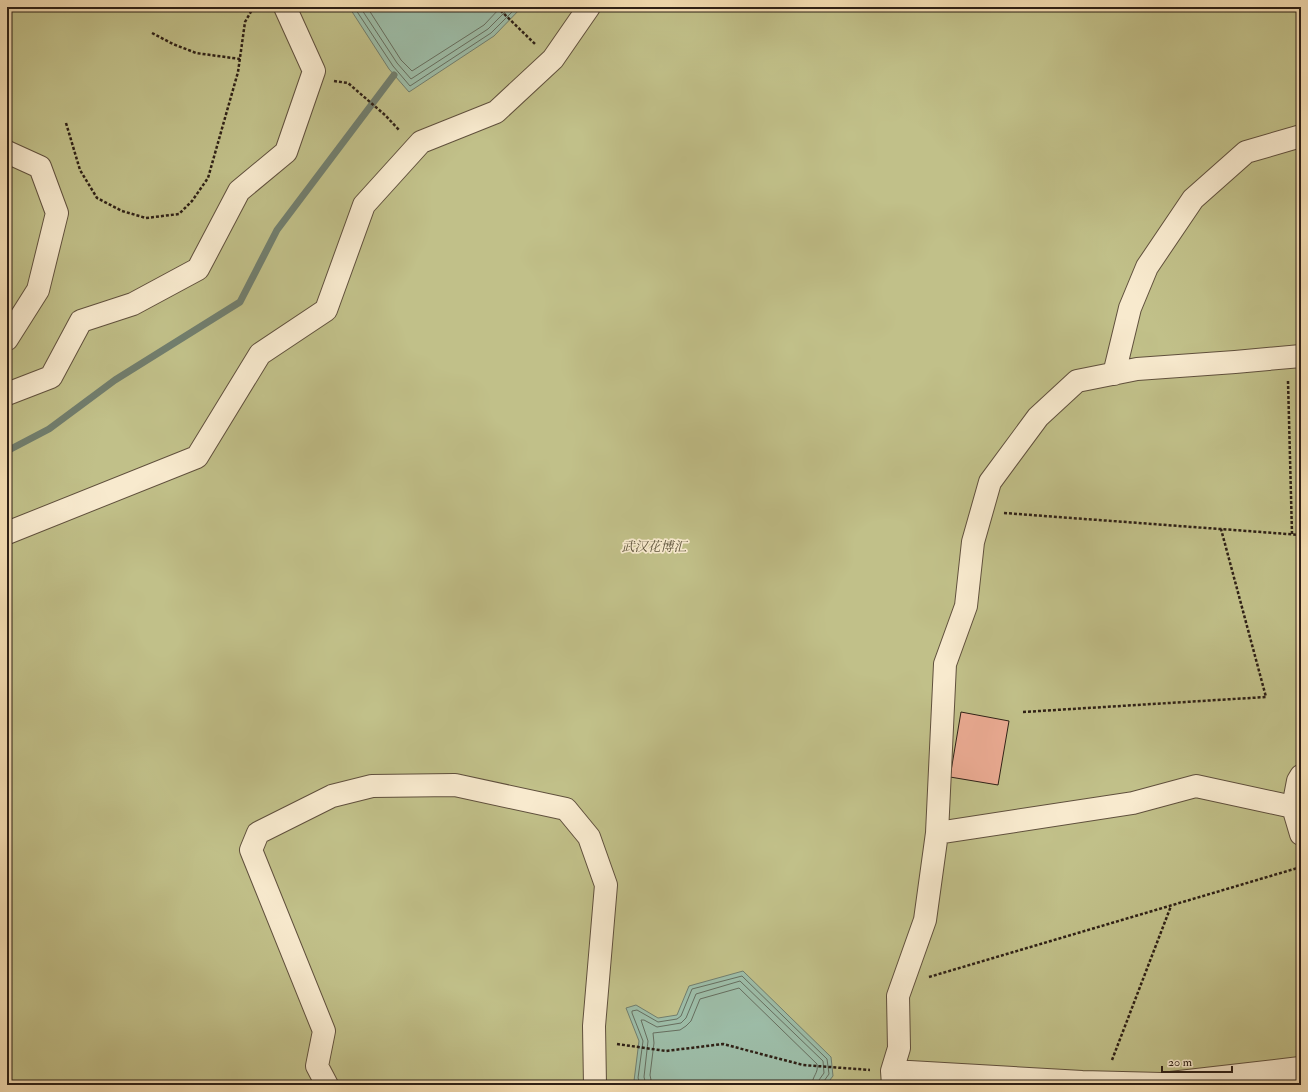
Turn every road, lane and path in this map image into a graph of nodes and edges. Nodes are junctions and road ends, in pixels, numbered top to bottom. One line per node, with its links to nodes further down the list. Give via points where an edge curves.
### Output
1 (256, 7): 7 (path, via 245,22)
2 (285, 7): 16 (street, via 314,71 286,152 240,192 198,269 132,304 81,321 51,377)
3 (497, 7): 6 (path)
4 (589, 7): 19 (street, via 552,59 496,112 421,142 364,206 326,310 260,354 197,457)
5 (152, 32): 7 (path, via 196,53)
6 (528, 39)
7 (240, 59): 10 (path, via 208,178 179,214 146,218 122,211 97,198 80,170)
8 (348, 83): 9 (path)
9 (385, 115)
10 (66, 123)
11 (1301, 136): 15 (street, via 1246,152 1192,199 1146,267 1130,308)
12 (7, 152): 13 (street, via 40,167 57,213 38,290)
13 (7, 340)
14 (1294, 356): 15 (street, via 1137,369); 20 (path)
15 (1114, 374): 17 (street, via 1077,381 1038,417 990,482)
16 (7, 394)
17 (982, 512): 18 (path); 25 (street, via 973,542 966,606 945,664)
18 (1221, 529): 20 (path); 22 (path, via 1266,697)
19 (7, 532)
20 (1292, 534): 21 (path)
21 (1301, 535)
22 (1023, 712)
23 (1301, 776): 24 (street)
24 (1293, 808): 25 (street, via 1196,786 1133,803); 26 (street)
25 (937, 833): 29 (street, via 925,920)
26 (1301, 834)
27 (1301, 866): 28 (path)
28 (1171, 905): 29 (path); 32 (path)
29 (902, 985): 31 (street, via 898,996 899,1048)
30 (594, 1041): 31 (path, via 666,1051 723,1044 803,1066); 33 (street, via 606,884 589,837 566,809 455,785 372,786 332,796 258,833 251,850 324,1031 317,1066); 34 (street)
31 (892, 1078): 32 (street, via 967,1076)
32 (1103, 1082): 35 (street, via 1162,1084 1300,1068)
33 (327, 1085)
34 (595, 1085)
35 (1300, 1085)

